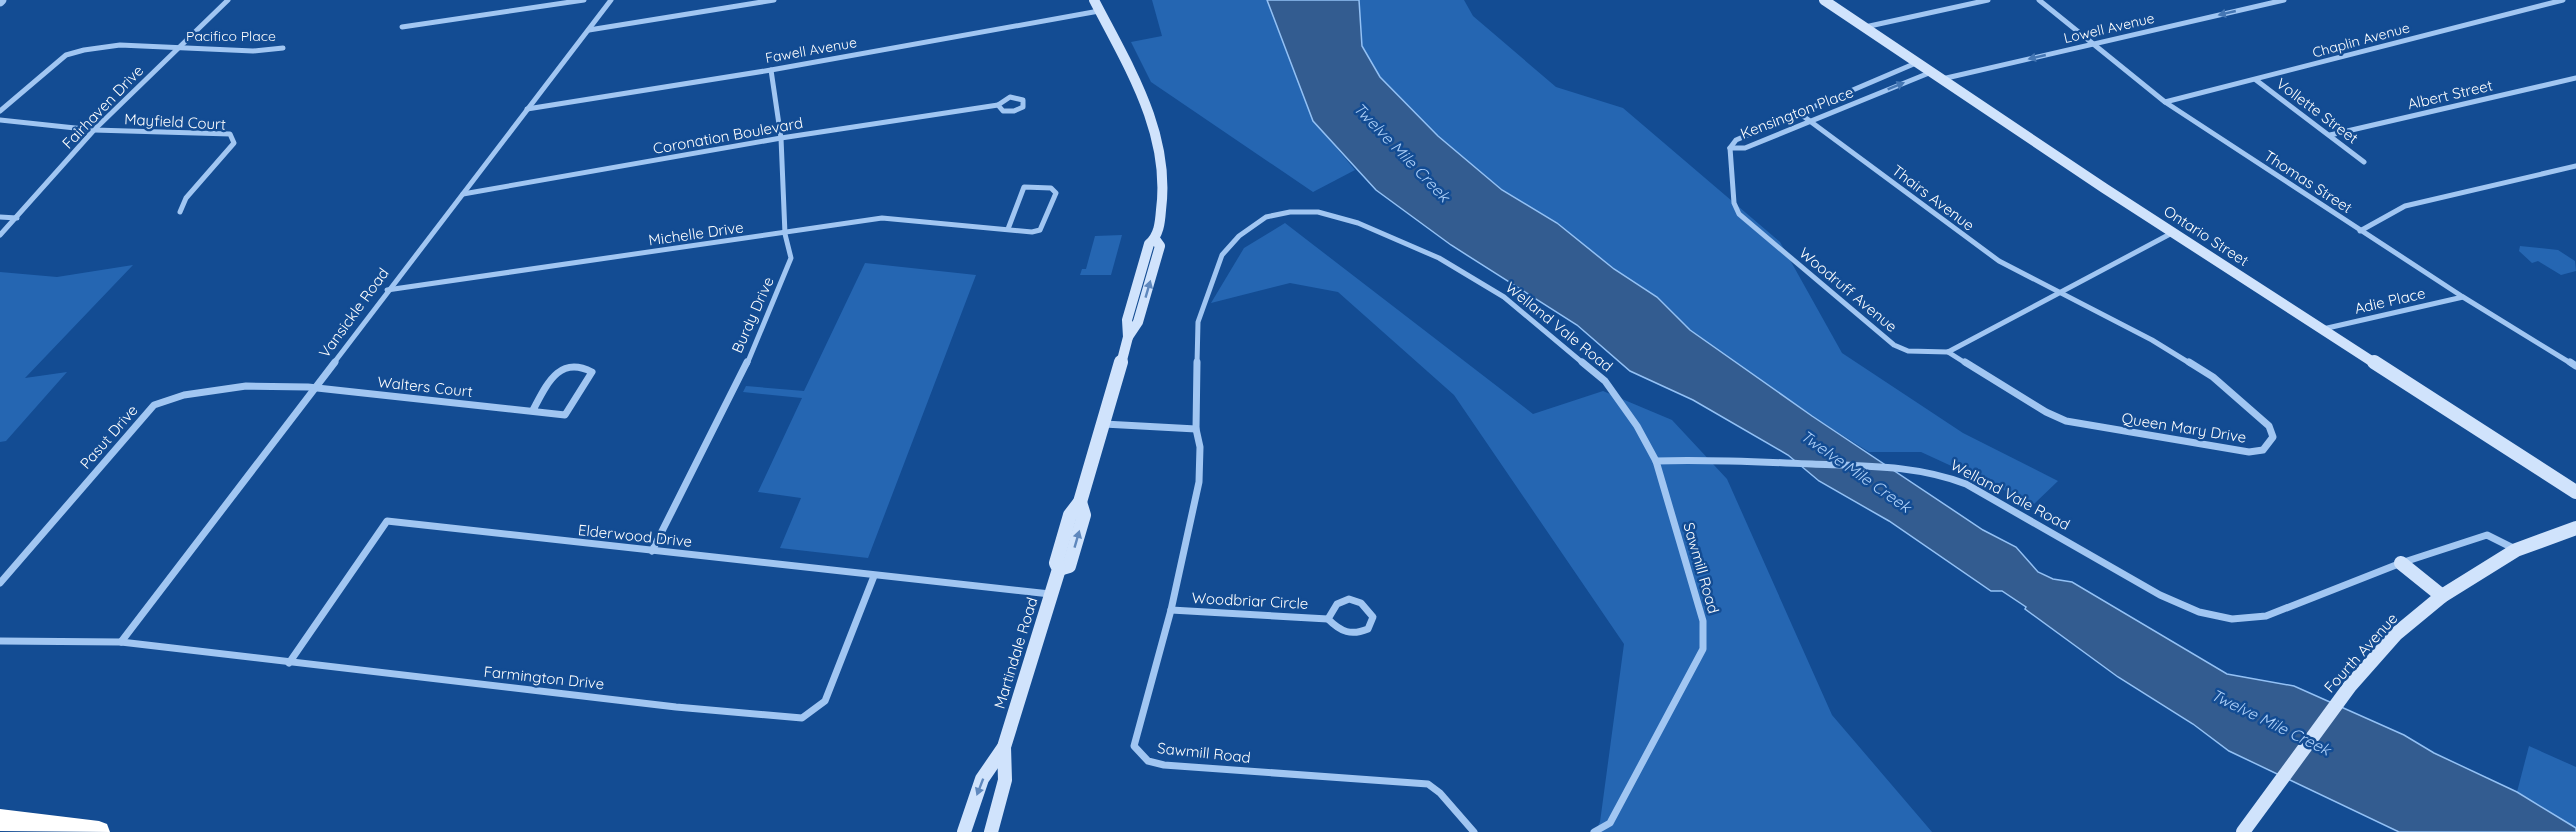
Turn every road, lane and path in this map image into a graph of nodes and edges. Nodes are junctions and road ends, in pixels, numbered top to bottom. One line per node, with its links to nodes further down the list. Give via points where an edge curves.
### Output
1 (228, 0): 16 (street, Fairhaven Drive)
2 (584, 0): 12 (street)
3 (611, 0): 14 (street, Vansickle Road)
4 (774, 0): 14 (street)
5 (1094, 0): 11 (main road, Martindale Road)
6 (1824, 0): 13 (main road, Ontario Street)
7 (1988, 0): 13 (street)
8 (2039, 0): 15 (street, Thomas Street)
9 (2284, 0): 15 (street, Lowell Avenue, one-way to 15)
10 (2563, 0): 23 (street, Chaplin Avenue)
11 (1100, 11): 19 (street, Fawell Avenue); 54 (main road, Martindale Road, via 1152,119 1163,174 1162,210 1155,239 1160,246 1138,322 1128,337)
12 (402, 27)
13 (1864, 27): 18 (main road, Ontario Street)
14 (588, 30): 26 (street, Vansickle Road)
15 (2094, 44): 22 (street, Lowell Avenue, one-way to 22); 24 (street, Thomas Street)
16 (178, 48): 17 (street, Pacifico Place); 27 (street, Pacifico Place, via 104,45 66,55); 31 (street, Fairhaven Drive)
17 (283, 48)
18 (1916, 63): 20 (main road, Ontario Street); 28 (street, Kensington Place)
19 (771, 70): 26 (street, Fawell Avenue); 33 (street, Burdy Drive)
20 (1929, 73): 22 (main road, Ontario Street); 30 (street, Kensington Place, one-way to 20)
21 (2576, 78): 32 (street, Albert Street)
22 (1939, 80): 43 (main road, Ontario Street)
23 (2256, 80): 24 (street, Chaplin Avenue); 32 (street, Vollette Street)
24 (2165, 102): 42 (street, Thomas Street)
25 (998, 105): 25 (street, Coronation Boulevard, via 1003,111 1014,111 1023,107 1023,100 1015,96 1004,98); 33 (street, Coronation Boulevard)
26 (527, 109): 37 (street, Vansickle Road)
27 (0, 111)
28 (1799, 113): 30 (street, Thairs Avenue); 34 (street, Kensington Place, via 1736,140)
29 (0, 120): 31 (street)
30 (1810, 121): 34 (street, Kensington Place, via 1745,148); 47 (street, Thairs Avenue, via 1978,247)
31 (94, 130): 38 (street, Mayfield Court, via 230,134 234,143 186,198); 40 (street, Fairhaven Drive)
32 (2330, 135): 35 (street, Vollette Street)
33 (781, 138): 37 (street, Coronation Boulevard); 44 (street, Burdy Drive)
34 (1730, 148): 50 (street, Woodruff Avenue, via 1734,203 1739,214 1894,345 1908,351)
35 (2364, 162)
36 (2576, 166): 42 (street, via 2405,206)
37 (462, 194): 46 (street, Vansickle Road)
38 (180, 212)
39 (0, 217): 40 (street)
40 (16, 218): 45 (street, Fairhaven Drive)
41 (1008, 229): 41 (street, Michelle Drive, via 1040,230 1056,193 1051,188 1024,187); 44 (street, Michelle Drive, via 882,218)
42 (2360, 231): 48 (street, Thomas Street)
43 (2172, 233): 47 (street, Woodruff Avenue); 49 (main road, Ontario Street)
44 (785, 234): 46 (street, Michelle Drive); 60 (street, Burdy Drive, via 791,258 782,286)
45 (0, 236)
46 (387, 291): 52 (street, Vansickle Road)
47 (2058, 293): 50 (street, Woodruff Avenue); 50 (street, Queen Mary Drive, via 2152,340 2213,377 2270,426 2273,436 2269,445 2249,452 2066,421)
48 (2463, 297): 49 (street, Adie Place); 51 (street, Thomas Street)
49 (2322, 329): 57 (main road, Ontario Street)
50 (1948, 352)
51 (2576, 366)
52 (315, 388): 53 (street, Walters Court); 63 (street, Pasut Drive, via 235,386 182,394 154,405); 69 (street, Vansickle Road)
53 (533, 410): 53 (street, Walters Court, via 565,414 592,372 585,367 562,367 554,373)
54 (1104, 424): 55 (street); 64 (main road, Martindale Road, via 1080,502 1084,515 1069,566 1059,569)
55 (1196, 429): 56 (street, Welland Vale Road, via 1198,322 1222,255 1239,236 1266,217 1318,212 1358,223 1439,258 1504,297 1605,381); 66 (street, Sawmill Road, via 1199,482)
56 (1656, 462): 61 (street, Welland Vale Road, via 1784,462 1942,473 2160,595 2214,616 2266,616); 77 (street, Sawmill Road, via 1703,621 1703,649 1610,823)
57 (2576, 492)
58 (2576, 528): 59 (main road, Fourth Avenue)
59 (2516, 550): 61 (street, Welland Vale Road, via 2487,535); 65 (main road, Fourth Avenue)
60 (652, 551): 62 (street, Elderwood Drive); 70 (street, Elderwood Drive, via 387,521)
61 (2401, 563): 65 (main road)
62 (873, 576): 64 (street, Elderwood Drive); 70 (street, Farmington Drive, via 825,701 801,718)
63 (0, 583)
64 (1052, 594): 71 (main road, Martindale Road)
65 (2442, 596): 78 (main road, Fourth Avenue, via 2396,634 2350,686)
66 (1171, 610): 67 (street, Woodbriar Circle); 76 (street, Sawmill Road, via 1134,738 1134,746 1148,760 1164,765 1428,784)
67 (1328, 619): 67 (street, Woodbriar Circle, via 1340,632 1357,635 1368,629 1372,617 1365,604 1355,599 1340,602 1332,608)
68 (0, 641): 69 (street, Farmington Drive)
69 (121, 642): 70 (street, Farmington Drive)
70 (289, 663)
71 (1004, 747): 74 (main road, Martindale Road, one-way to 74, via 982,779); 75 (main road, Martindale Road, via 1005,780)
72 (0, 820): 73 (highway)
73 (99, 832)
74 (964, 832)
75 (991, 832)
76 (1474, 832)
77 (1594, 832)
78 (2243, 832)

